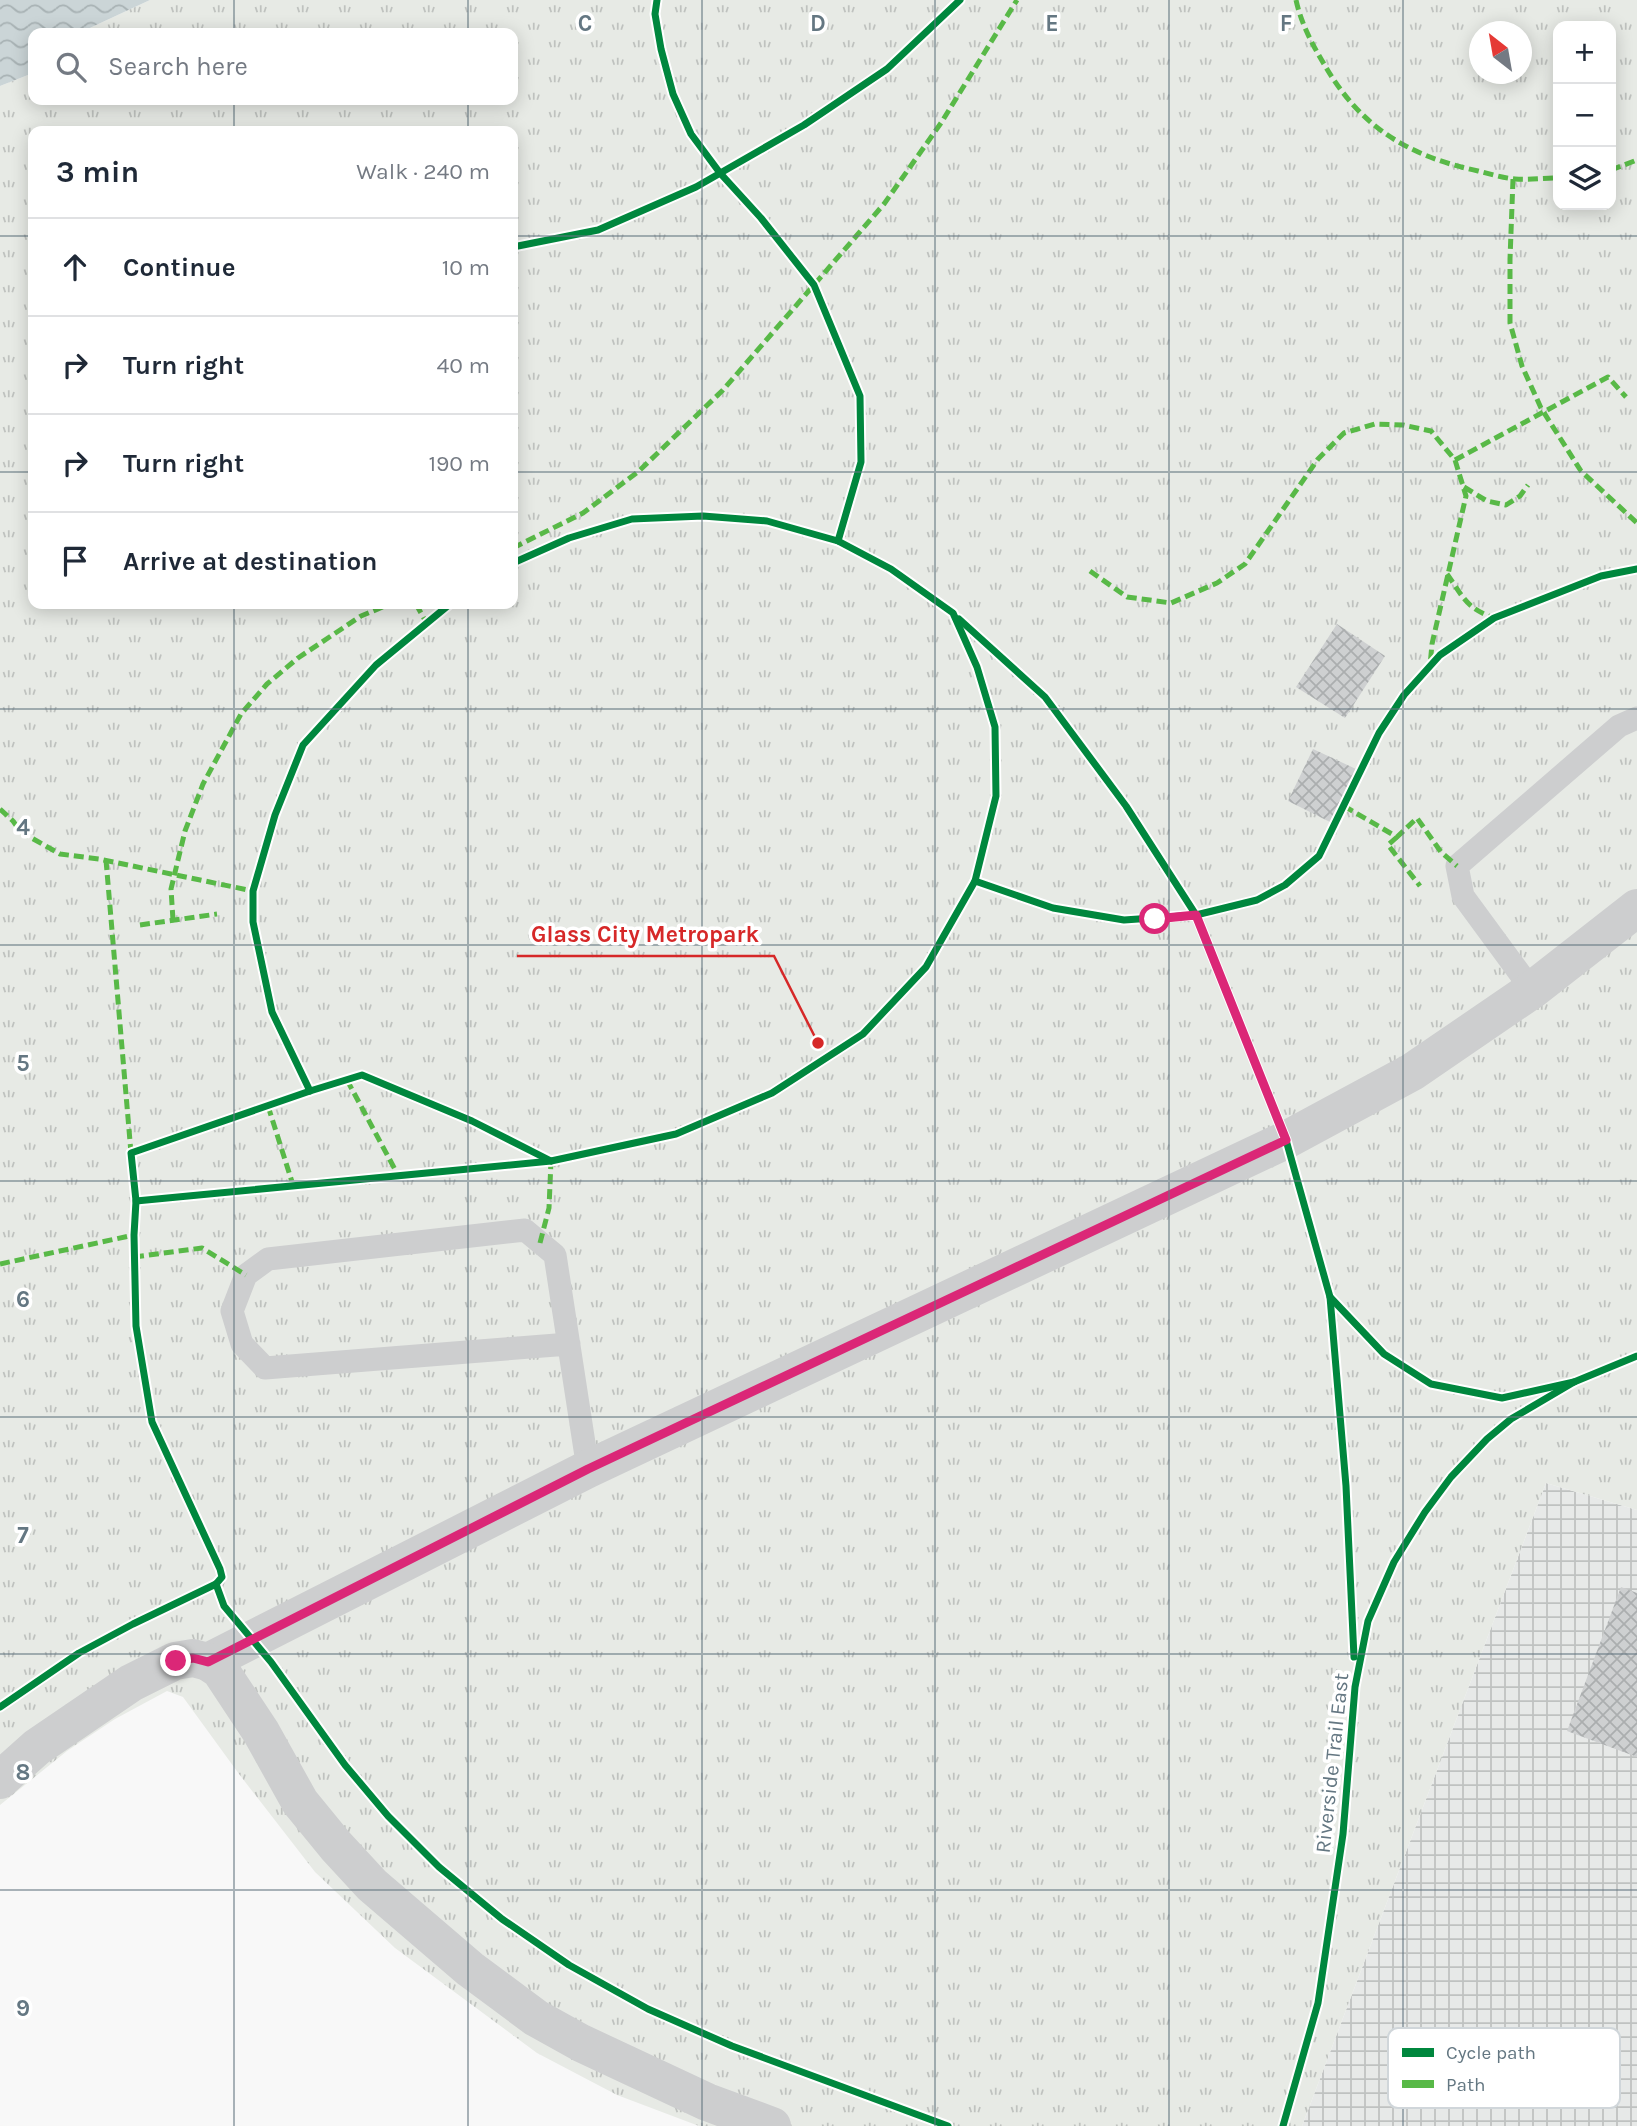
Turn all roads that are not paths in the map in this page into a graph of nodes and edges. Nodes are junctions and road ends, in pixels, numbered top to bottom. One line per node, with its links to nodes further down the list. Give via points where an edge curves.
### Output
1 (1637, 718): 3 (lane, via 1619,726 1457,866 1463,896)
2 (1637, 908): 3 (street)
3 (1532, 990): 5 (street, via 1412,1072 1286,1140)
4 (569, 1344): 4 (lane, via 555,1255 525,1230 268,1259 246,1275 232,1311 242,1344 265,1368); 5 (lane)
5 (588, 1469): 6 (street)
6 (208, 1662): 7 (street, via 193,1658 176,1661 131,1683 37,1747); 8 (street, via 220,1670 300,1802 336,1846 372,1885 470,1969 536,2018 581,2043 707,2102)
7 (0, 1780)
8 (772, 2126)

